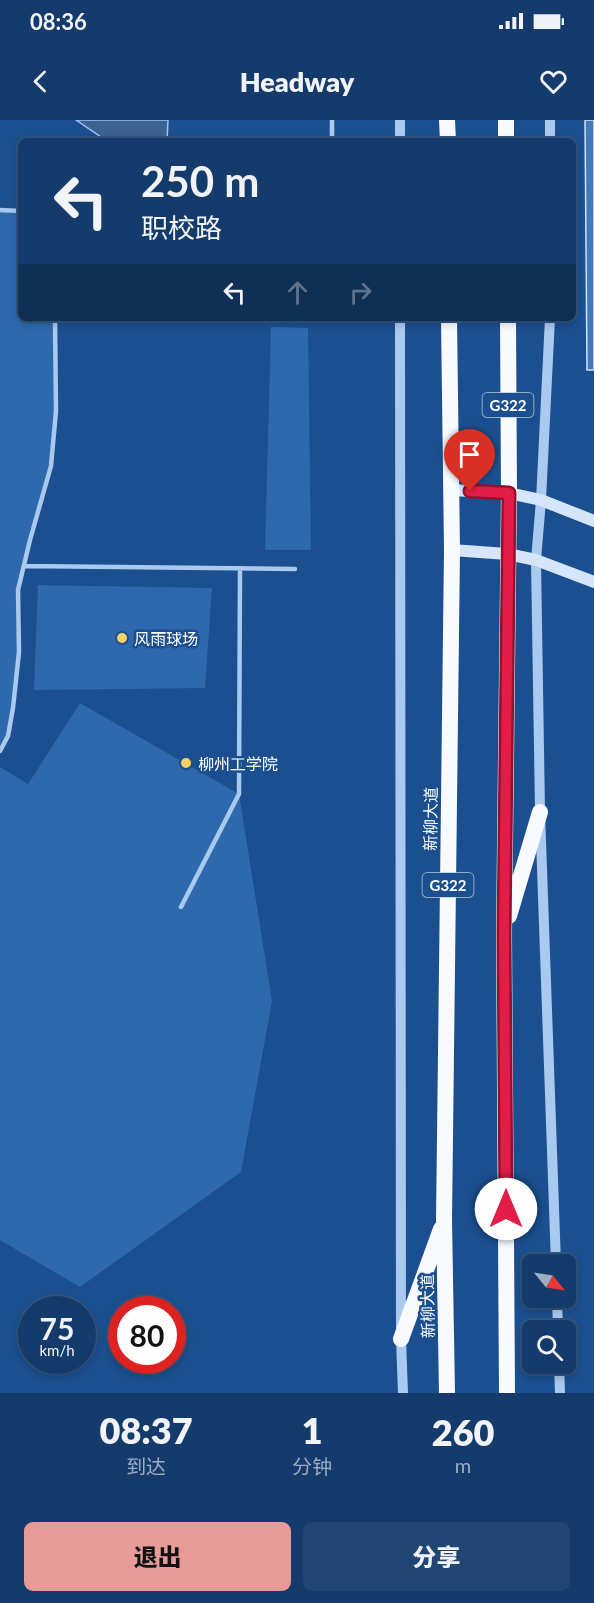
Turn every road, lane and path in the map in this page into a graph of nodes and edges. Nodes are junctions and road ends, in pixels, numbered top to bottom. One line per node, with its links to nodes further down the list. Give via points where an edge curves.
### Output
1 (332, 120): 6 (lane)
2 (400, 120): 7 (street)
3 (447, 120): 8 (highway)
4 (506, 120): 9 (highway)
5 (550, 120): 10 (street)
6 (332, 138)
7 (400, 138)
8 (448, 138)
9 (506, 138)
10 (550, 138)
11 (0, 210): 12 (lane)
12 (18, 211)
13 (55, 321): 25 (lane, via 56,411 51,466)
14 (400, 321): 35 (street)
15 (449, 321): 18 (highway, 新柳大道 / G322)
16 (508, 321): 19 (highway, G322)
17 (550, 321): 20 (street)
18 (451, 490): 19 (main road); 22 (highway, 新柳大道 / G322)
19 (509, 493): 20 (main road); 23 (highway, G322)
20 (541, 500): 21 (main road); 24 (street)
21 (594, 521)
22 (452, 550): 23 (main road); 33 (highway, 新柳大道 / G322)
23 (507, 554): 24 (main road); 32 (highway, G322)
24 (536, 560): 28 (main road); 30 (street)
25 (24, 566): 26 (lane); 29 (lane, via 18,591 19,652 13,708 8,736)
26 (240, 568): 27 (lane); 31 (lane, via 239,794)
27 (295, 568)
28 (594, 582)
29 (0, 751)
30 (540, 812): 32 (highway); 34 (street)
31 (181, 907)
32 (504, 934): 39 (highway, G322)
33 (444, 1220): 35 (highway); 38 (highway, 新柳大道 / G322)
34 (556, 1254)
35 (401, 1339): 37 (street)
36 (559, 1374): 40 (street)
37 (403, 1393)
38 (447, 1393)
39 (507, 1393)
40 (560, 1393)

